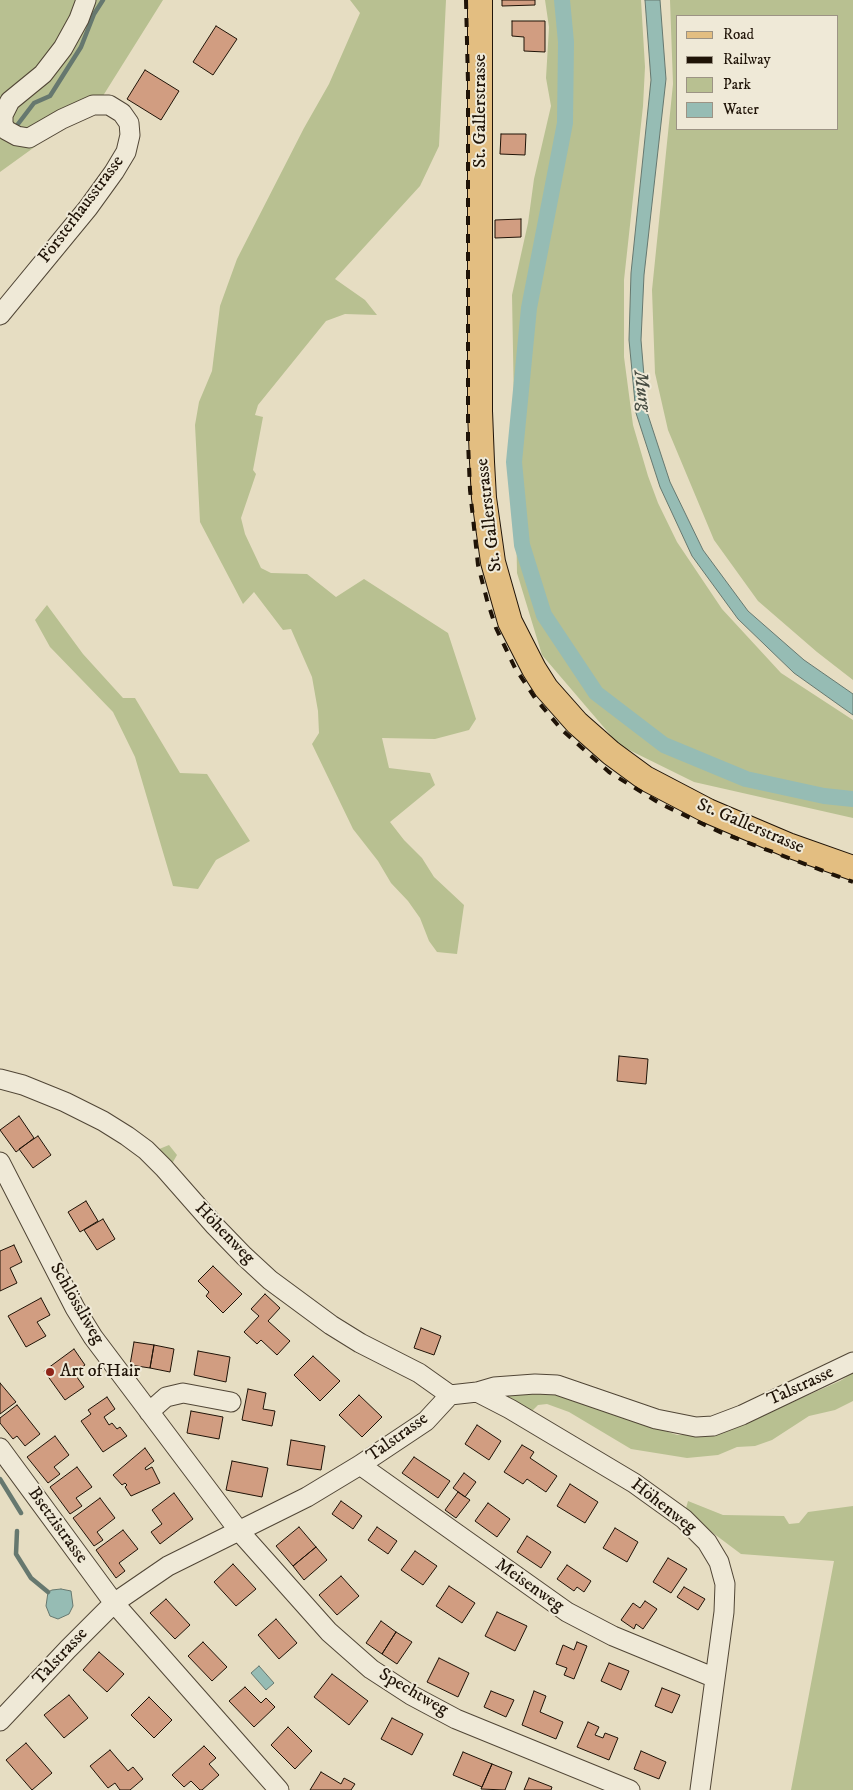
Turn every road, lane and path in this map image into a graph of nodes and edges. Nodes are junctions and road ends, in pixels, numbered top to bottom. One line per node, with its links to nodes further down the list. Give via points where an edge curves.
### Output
1 (86, 0): 3 (street, Försterhausstrasse, via 63,48 43,74 10,101 2,115 3,124 6,130 17,136 29,138 93,105 109,106 122,113 129,123 126,152 88,208)
2 (480, 0): 4 (main road, St. Gallerstrasse, via 482,462 493,562 510,622 546,688 611,754 645,778 708,811)
3 (0, 315)
4 (853, 868)
5 (0, 1079): 9 (street, Höhenweg, via 65,1102 127,1136 164,1168 215,1226 270,1280 332,1325)
6 (0, 1162): 11 (street, Schlössliweg, via 74,1308)
7 (853, 1362): 8 (street, Talstrasse, via 713,1426 656,1419 557,1385 494,1387)
8 (477, 1392): 9 (street, Talstrasse); 16 (street, Höhenweg, via 634,1483 684,1519 707,1542 719,1562 725,1584)
9 (450, 1395): 13 (street, Talstrasse, via 426,1421)
10 (230, 1402): 11 (street, via 183,1393 166,1398)
11 (149, 1412): 14 (street, Schlössliweg)
12 (0, 1448): 15 (street, Bsetzistrasse)
13 (360, 1465): 14 (street, Talstrasse); 16 (street, Meisenweg, via 567,1612 613,1636)
14 (240, 1532): 15 (street, Talstrasse, via 168,1566); 19 (street, Spechtweg, via 329,1632 371,1669 411,1695 456,1718)
15 (114, 1603): 17 (street, Talstrasse); 18 (street, Bsetzistrasse)
16 (715, 1678): 20 (street, Höhenweg)
17 (0, 1721)
18 (279, 1790)
19 (630, 1790)
20 (700, 1790)

